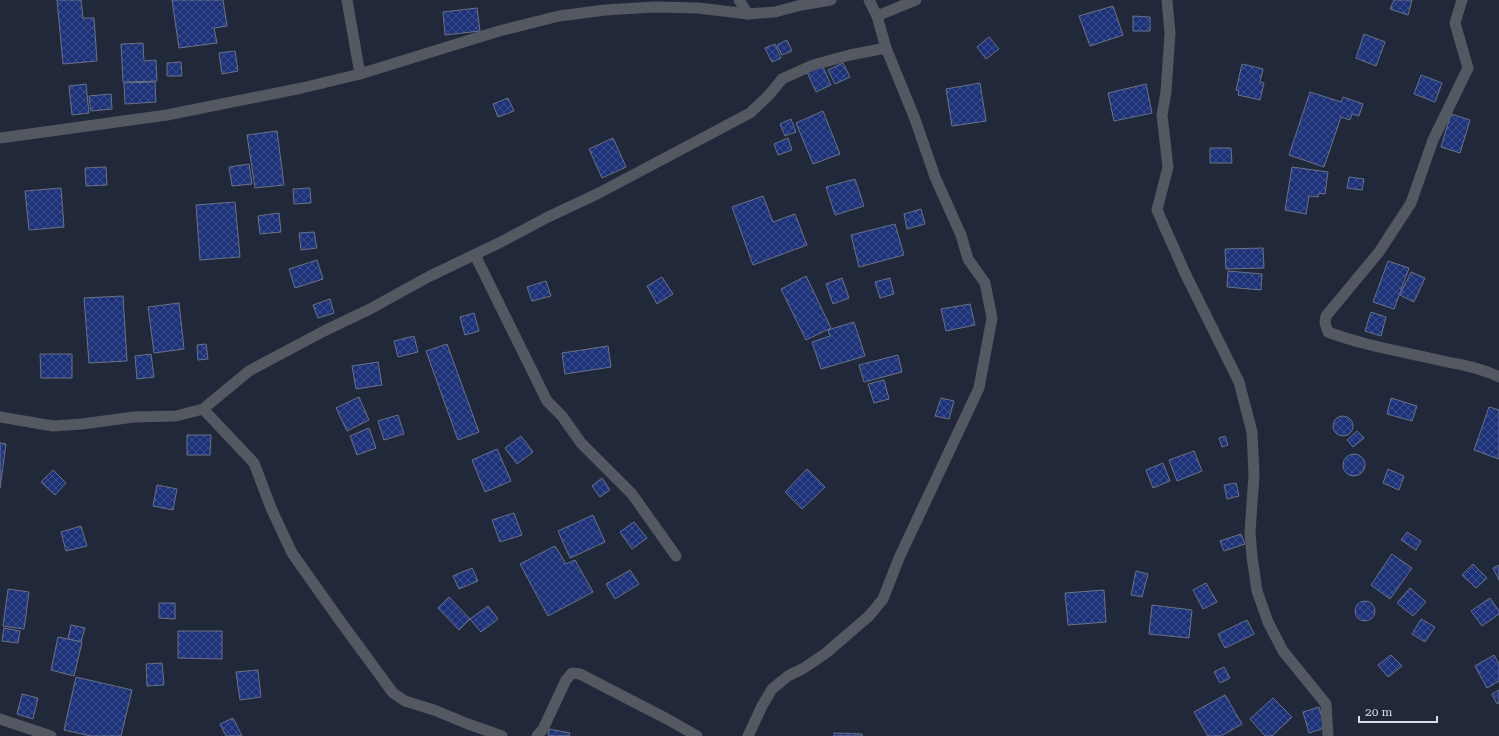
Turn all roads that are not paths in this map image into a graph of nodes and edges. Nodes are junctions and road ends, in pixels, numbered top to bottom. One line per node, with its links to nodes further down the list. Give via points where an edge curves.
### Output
1 (347, 0): 11 (street)
2 (739, 0): 8 (street)
3 (831, 0): 8 (street, via 775,12)
4 (869, 0): 9 (street)
5 (916, 0): 9 (street)
6 (1167, 0): 25 (street, via 1170,33 1162,115 1168,167 1157,210 1239,382 1252,432 1254,475 1250,532 1257,591 1268,622 1283,651 1326,704)
7 (1462, 0): 14 (street, via 1455,23 1468,68 1433,140 1411,203 1379,252 1326,316 1325,323 1328,332 1338,336 1478,368)
8 (748, 14): 11 (street, via 698,8 655,7 559,16 499,31)
9 (877, 16): 10 (street)
10 (886, 48): 13 (street, via 813,65 782,79 750,113); 24 (street, via 916,119 935,177 961,235 968,259 985,283 992,318 979,388 899,558 883,599 869,616 826,653 772,688)
11 (360, 74): 12 (street, via 167,116)
12 (0, 138)
13 (475, 255): 15 (street, via 249,371); 18 (street, via 546,401 562,416 581,443 632,494)
14 (1499, 377)
15 (203, 410): 17 (street, via 176,416 134,417 53,426); 21 (street, via 254,463 292,553 393,693 405,701)
16 (0, 412): 17 (street)
17 (0, 417)
18 (676, 556)
19 (0, 719): 20 (street)
20 (51, 736)
21 (502, 736)
22 (537, 736): 23 (street, via 572,673 580,674)
23 (697, 736)
24 (748, 736)
25 (1328, 736)

